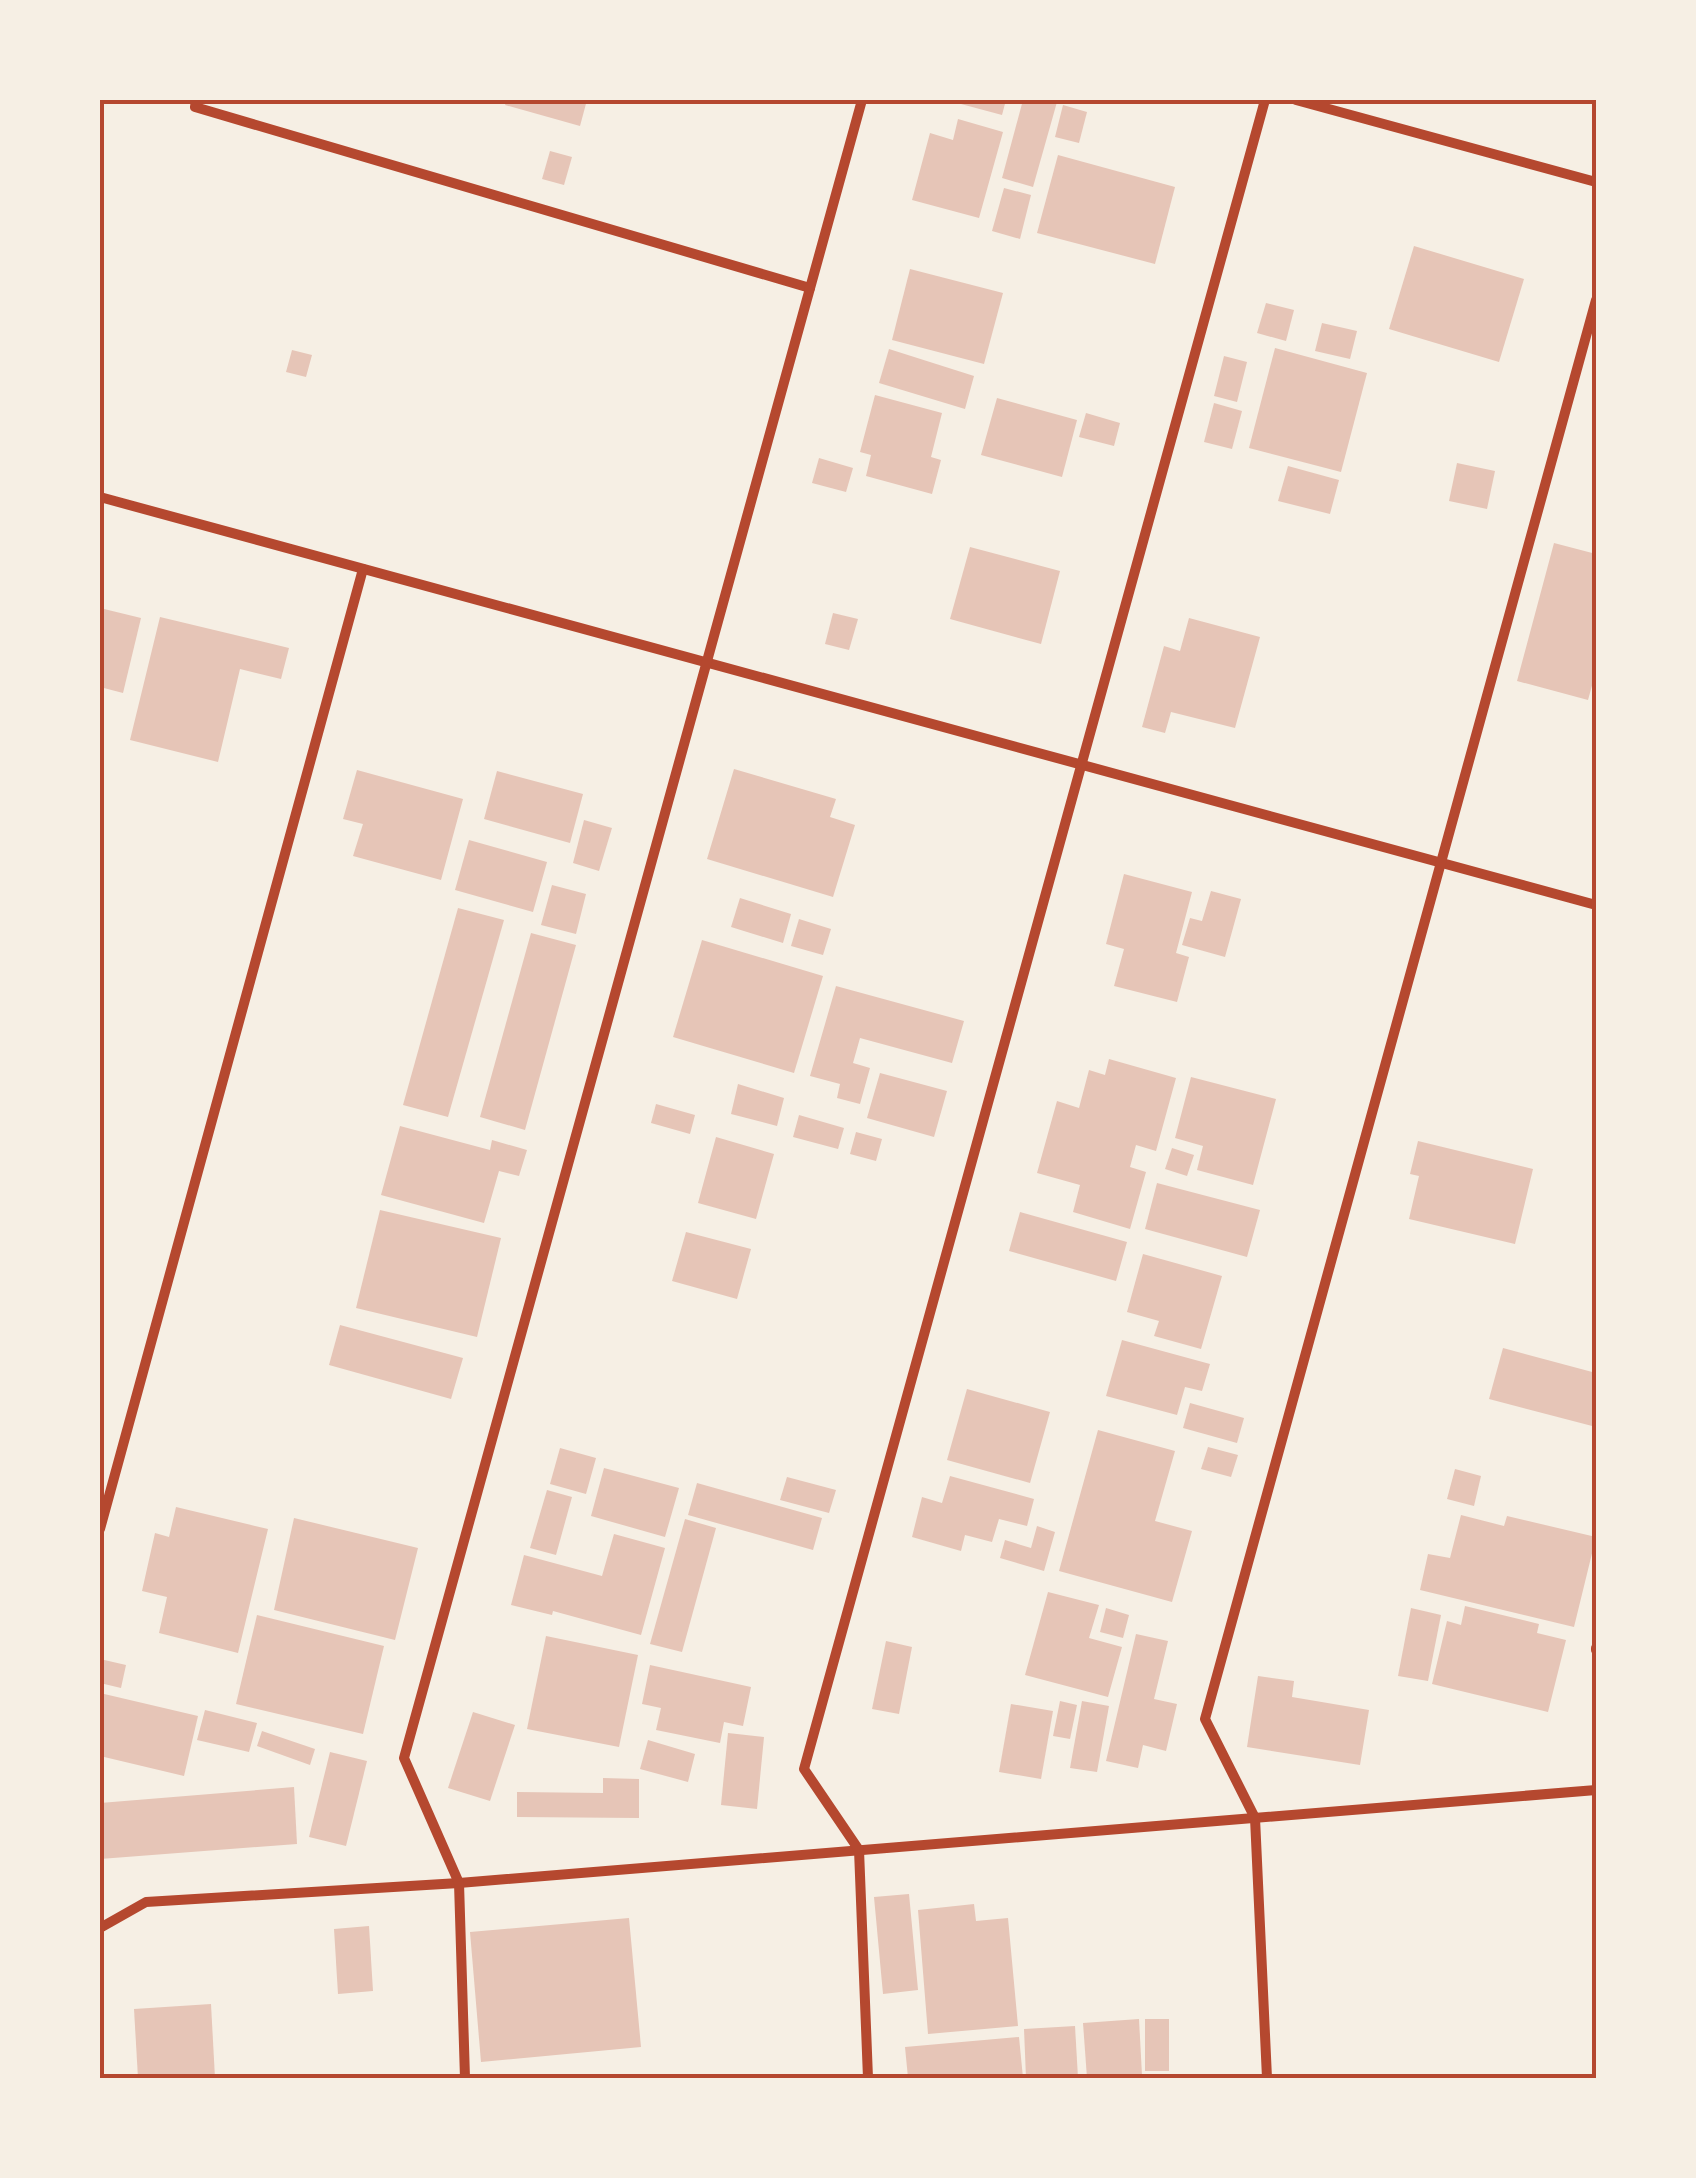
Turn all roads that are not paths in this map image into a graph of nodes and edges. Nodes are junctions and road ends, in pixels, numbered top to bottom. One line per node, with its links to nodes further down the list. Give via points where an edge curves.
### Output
1 (196, 100): 6 (street, via 194,107)
2 (862, 100): 6 (street)
3 (1265, 100): 11 (street)
4 (1296, 100): 5 (street)
5 (1596, 182)
6 (810, 288): 10 (street)
7 (1596, 300): 12 (street)
8 (100, 497): 9 (street)
9 (362, 569): 10 (street); 14 (street)
10 (707, 662): 11 (street); 18 (street, via 404,1758)
11 (1082, 765): 12 (street); 17 (street, via 804,1768)
12 (1441, 862): 13 (street); 16 (street, via 1204,1718)
13 (1596, 905)
14 (100, 1530)
15 (1596, 1790): 16 (street)
16 (1255, 1818): 17 (street); 22 (street)
17 (860, 1850): 18 (street); 21 (street)
18 (459, 1882): 19 (street, via 146,1902); 20 (street)
19 (100, 1928)
20 (464, 2078)
21 (868, 2078)
22 (1267, 2078)

